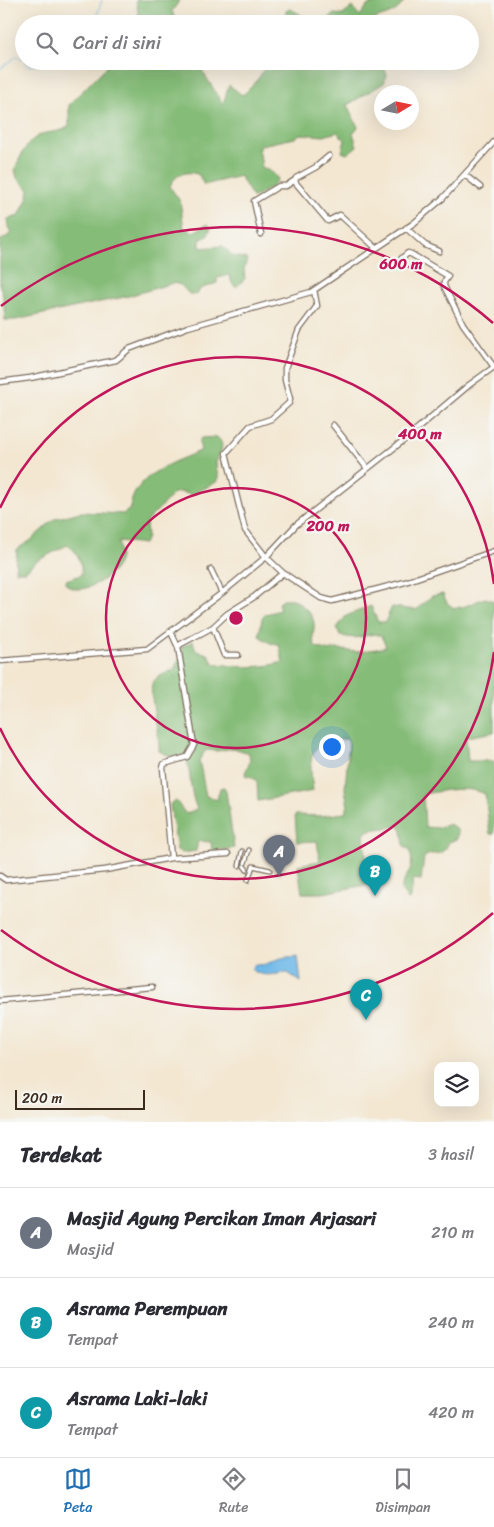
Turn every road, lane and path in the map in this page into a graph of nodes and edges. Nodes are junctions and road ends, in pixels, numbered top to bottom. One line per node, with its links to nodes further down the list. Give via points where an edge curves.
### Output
1 (494, 142): 3 (street)
2 (329, 156): 4 (street)
3 (465, 175): 5 (street); 6 (street)
4 (295, 180): 7 (street, via 254,201); 8 (street, via 328,221 340,215)
5 (480, 187)
6 (406, 228): 8 (street); 9 (street, via 425,245)
7 (262, 234)
8 (375, 247): 11 (street)
9 (439, 251)
10 (402, 258): 12 (street, via 411,254 448,276 444,286 455,309)
11 (314, 290): 13 (street, via 188,327 128,349 116,360); 17 (street, via 317,306 299,330 285,368 288,403 271,419 250,426 226,453 245,530)
12 (494, 367): 15 (street)
13 (0, 382)
14 (333, 425): 15 (street)
15 (367, 468): 17 (street, via 296,525)
16 (494, 551): 19 (street, via 405,582 332,601 321,598)
17 (266, 557): 19 (street); 20 (street)
18 (211, 570): 20 (street)
19 (283, 573): 21 (street)
20 (222, 593): 22 (street)
21 (213, 627): 23 (street); 24 (street, via 224,655)
22 (171, 632): 23 (street); 25 (street, via 147,649)
23 (178, 647): 27 (street, via 194,745 187,757 169,762 163,768)
24 (238, 655)
25 (0, 662)
26 (228, 854): 27 (street)
27 (171, 858): 31 (street, via 105,870 6,880)
28 (239, 866): 29 (street, via 244,857)
29 (249, 870): 30 (street, via 253,865); 32 (street)
30 (270, 870)
31 (0, 876)
32 (248, 880)
33 (152, 987): 34 (street)
34 (0, 1001)

